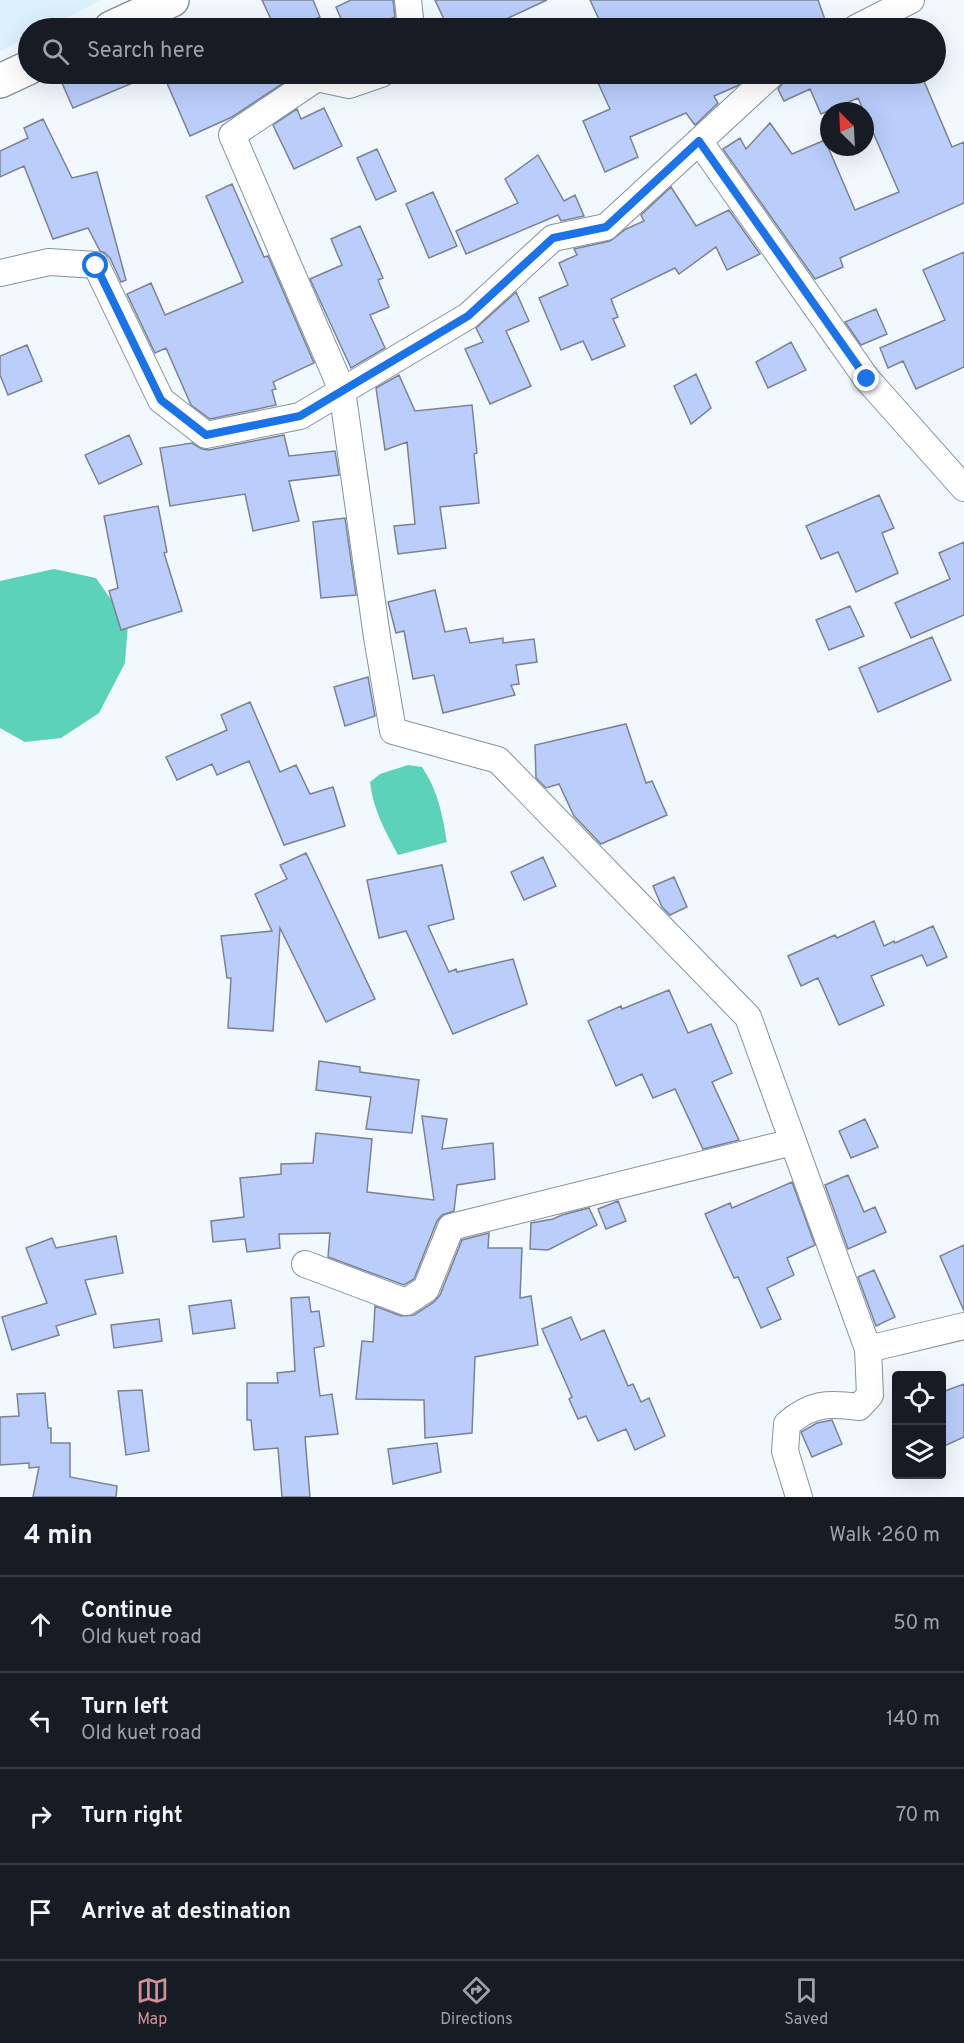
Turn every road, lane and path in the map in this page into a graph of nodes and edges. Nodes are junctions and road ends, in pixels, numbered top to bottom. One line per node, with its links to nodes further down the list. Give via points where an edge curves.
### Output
1 (172, 0): 4 (main road)
2 (408, 0): 5 (street)
3 (910, 0): 6 (street)
4 (133, 18)
5 (410, 18)
6 (875, 18)
7 (18, 73): 8 (main road)
8 (0, 81)
9 (308, 84): 13 (street, via 232,135)
10 (761, 84): 11 (street)
11 (699, 141): 13 (street, via 606,227 553,238 468,316); 14 (street, via 867,379)
12 (0, 273): 13 (street, via 50,261 96,266 161,400 206,435 300,416)
13 (342, 390): 15 (street, via 393,731 498,760 748,1017)
14 (964, 488)
15 (793, 1142): 16 (street, via 451,1227 426,1289 406,1302); 18 (street)
16 (305, 1264)
17 (964, 1326): 18 (street)
18 (868, 1349): 19 (street, via 870,1395 859,1407 816,1407 801,1412 787,1424 785,1451)
19 (799, 1497)

